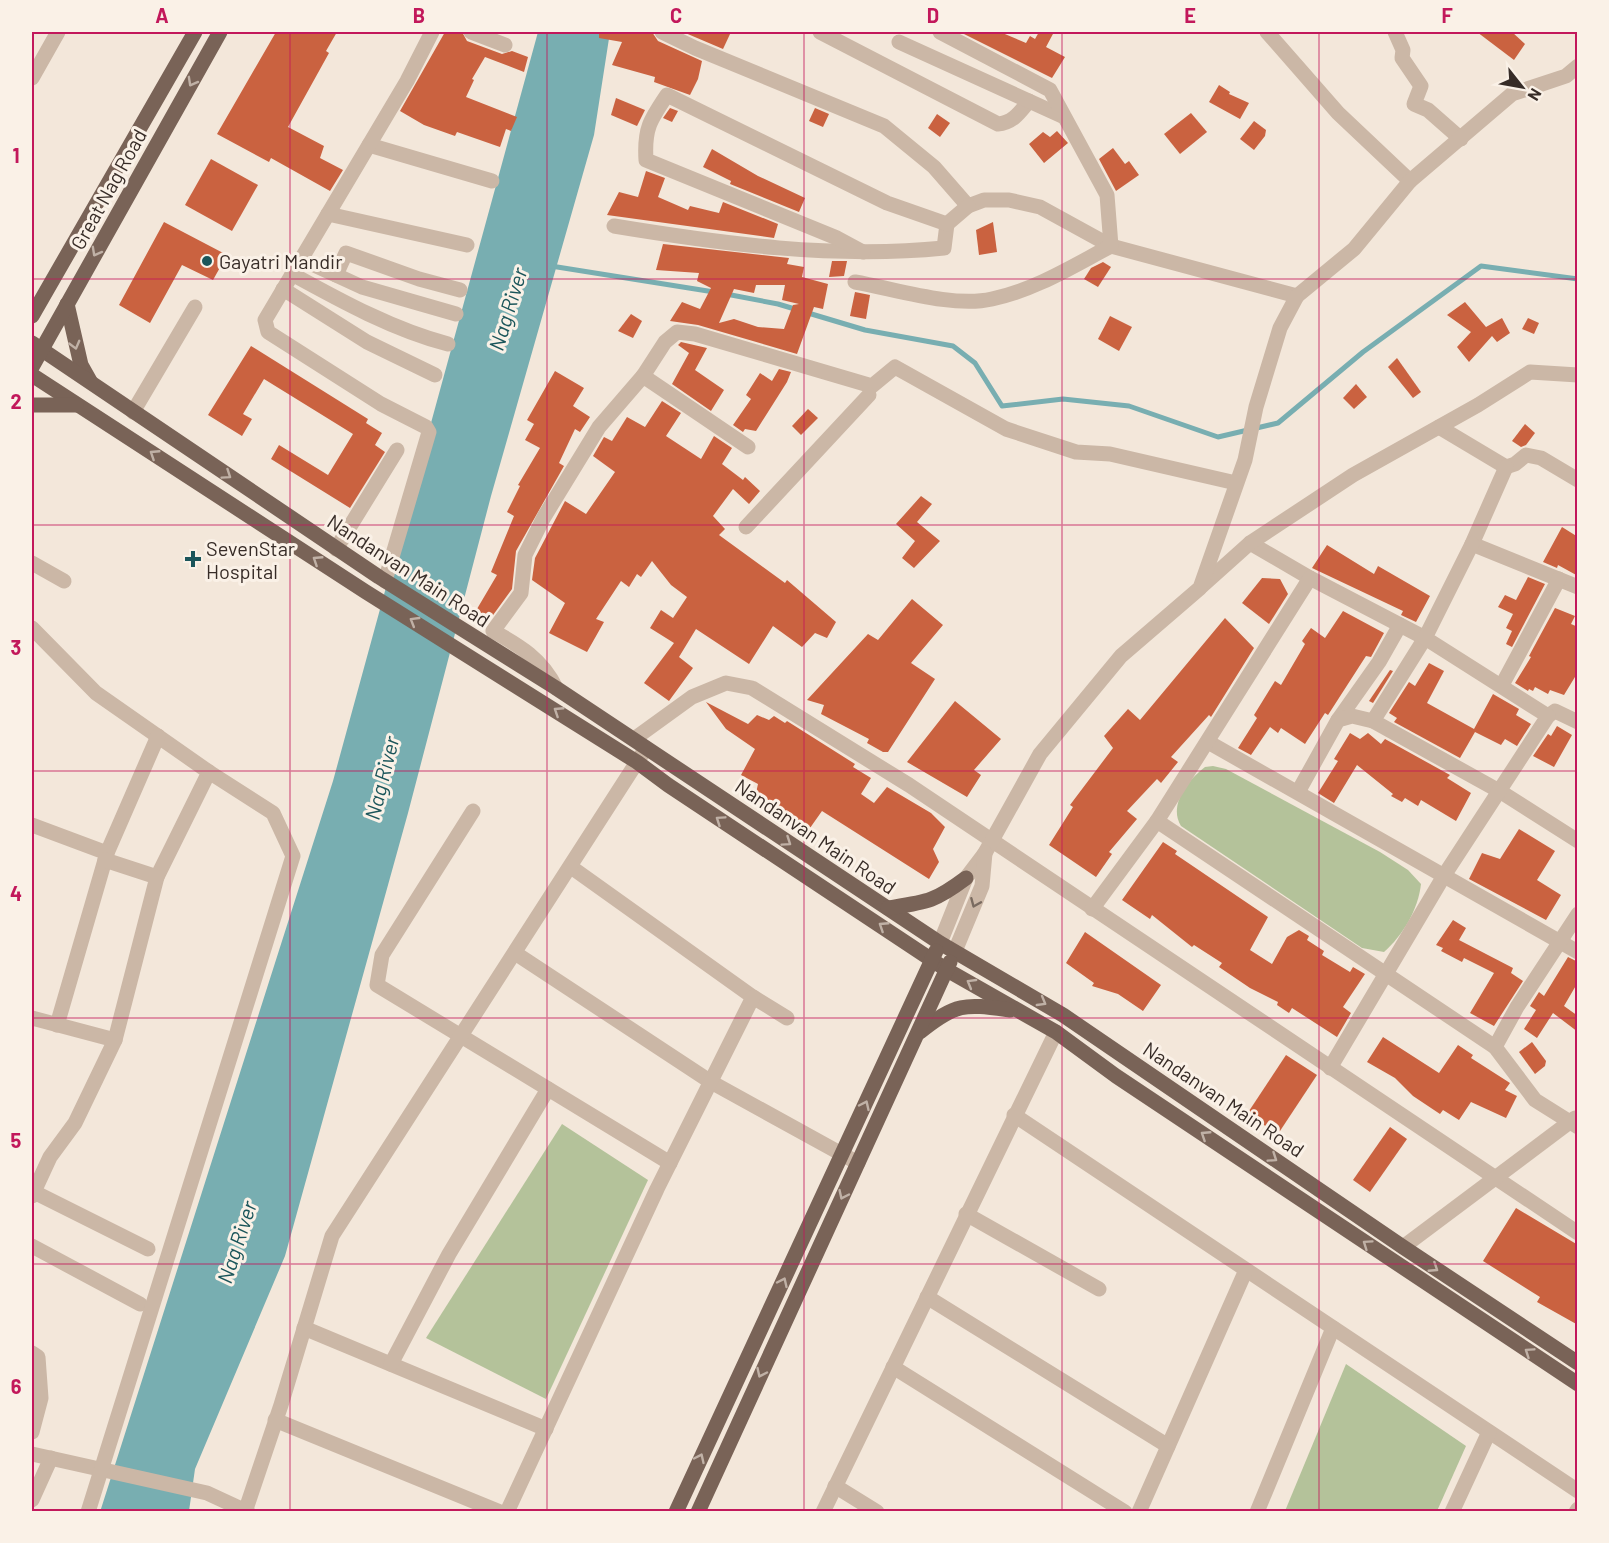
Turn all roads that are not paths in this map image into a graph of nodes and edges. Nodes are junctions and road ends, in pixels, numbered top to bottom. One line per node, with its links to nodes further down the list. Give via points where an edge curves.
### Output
1 (58, 32): 14 (street)
2 (195, 32): 33 (main road, Great Nag Road)
3 (220, 32): 37 (main road, Great Nag Road, one-way to 37)
4 (432, 32): 18 (street)
5 (471, 32): 12 (street)
6 (662, 32): 21 (street, via 884,126 934,167)
7 (820, 32): 15 (street, via 998,124 1007,124)
8 (940, 32): 16 (street, via 1050,90)
9 (1267, 32): 20 (street, via 1338,113)
10 (1395, 32): 17 (street, via 1403,50 1402,58 1421,86 1414,104 1428,110)
11 (899, 42): 15 (street)
12 (504, 45)
13 (1574, 76): 17 (street, via 1512,94)
14 (32, 78)
15 (1029, 101): 16 (street)
16 (1062, 116): 26 (street, via 1107,195)
17 (1461, 140): 20 (street)
18 (369, 145): 19 (street); 22 (street)
19 (492, 181)
20 (1410, 181): 35 (street, via 1354,249)
21 (968, 206): 23 (street); 26 (street, via 984,200 1009,200 1040,207)
22 (328, 214): 25 (street); 28 (street)
23 (947, 224): 27 (street, via 944,248); 27 (street, via 887,203 667,95 650,120 644,138 646,160)
24 (614, 226): 27 (street, via 713,242)
25 (467, 245)
26 (1111, 246): 31 (street, via 1041,283 991,300 939,298); 35 (street)
27 (863, 252)
28 (301, 259): 29 (street); 30 (street)
29 (292, 274): 32 (street); 41 (street, via 424,338)
30 (336, 275): 34 (street, via 346,253); 39 (street, via 362,287)
31 (855, 282)
32 (284, 289): 45 (street, via 367,342); 65 (street, via 265,320 268,332 429,432)
33 (47, 290): 36 (main road); 40 (main road, Great Nag Road)
34 (460, 290)
35 (1297, 296): 58 (street, via 1280,328)
36 (32, 297)
37 (67, 304): 42 (main road, Great Nag Road); 48 (main road, one-way to 48, via 81,365)
38 (195, 307): 52 (street)
39 (456, 314)
40 (32, 316)
41 (448, 344)
42 (36, 346): 43 (main road, Great Nag Road); 48 (main road, Nandanvan Main Road)
43 (32, 367)
44 (32, 375): 51 (main road)
45 (435, 375)
46 (1578, 375): 53 (street, via 1530,372)
47 (643, 376): 54 (street); 58 (street, via 665,342 677,332 872,386 895,367 1016,432 1076,452 1110,454); 74 (street, via 599,428 544,517 525,555 521,594 493,631 532,654)
48 (91, 384): 52 (main road, Nandanvan Main Road)
49 (869, 396): 59 (street)
50 (32, 405): 51 (main road)
51 (79, 405): 82 (main road, one-way to 51)
52 (133, 412): 62 (main road, Nandanvan Main Road, one-way to 62)
53 (1439, 427): 56 (street); 60 (street, via 1353,475)
54 (748, 447)
55 (397, 450): 62 (street)
56 (1506, 467): 57 (street, via 1526,455 1541,458); 61 (street)
57 (1578, 480)
58 (1236, 483): 69 (street)
59 (746, 527)
60 (1250, 543): 64 (street); 69 (street)
61 (1472, 544): 66 (street); 72 (street)
62 (336, 549): 65 (main road, Nandanvan Main Road)
63 (32, 562): 67 (street)
64 (1310, 578): 70 (street); 80 (street)
65 (382, 579): 74 (main road, Nandanvan Main Road)
66 (1559, 579): 68 (street); 73 (street)
67 (63, 581)
68 (1578, 587)
69 (1200, 588): 90 (street, via 1121,656 1040,754)
70 (1400, 625): 72 (street); 76 (street)
71 (32, 628): 79 (street, via 96,693)
72 (1425, 638): 73 (street); 77 (street)
73 (1502, 685): 75 (street)
74 (556, 688): 81 (main road, Nandanvan Main Road)
75 (1548, 716): 78 (street, via 1555,711); 85 (street)
76 (1338, 720): 77 (street, via 1352,716); 84 (street)
77 (1373, 721): 85 (street)
78 (1578, 722)
79 (158, 736): 83 (street); 91 (street)
80 (1208, 742): 84 (street); 87 (street)
81 (640, 744): 82 (street); 90 (street, via 692,697 726,683 752,688 909,785); 96 (main road, Nandanvan Main Road, one-way to 96)
82 (637, 762): 92 (street); 104 (main road, one-way to 82)
83 (209, 772): 94 (street); 150 (street, via 273,813 293,856)
84 (1298, 792): 93 (street)
85 (1501, 792): 89 (street); 93 (street)
86 (473, 811): 113 (street, via 382,955 377,985)
87 (1157, 821): 97 (street); 106 (street)
88 (32, 825): 91 (street)
89 (1578, 841)
90 (988, 847): 95 (street); 97 (street); 101 (street, one-way to 101, via 982,886)
91 (106, 856): 94 (street); 111 (street)
92 (571, 867): 103 (street); 107 (street)
93 (1445, 874): 99 (street); 106 (street)
94 (157, 877): 115 (street)
95 (966, 878): 96 (main road, via 929,902); 100 (street)
96 (888, 908): 100 (main road, Nandanvan Main Road)
97 (1092, 909): 117 (street)
98 (1578, 914): 99 (street)
99 (1560, 941): 102 (street); 116 (street)
100 (940, 943): 101 (main road, Nandanvan Main Road); 104 (main road)
101 (955, 951): 105 (main road); 130 (main road, Nandanvan Main Road, one-way to 130, via 1063,1015)
102 (1578, 952)
103 (515, 953): 113 (street); 118 (street)
104 (933, 958): 105 (main road); 122 (main road, one-way to 104)
105 (947, 970): 108 (main road, one-way to 105); 114 (main road)
106 (1385, 975): 116 (street); 117 (street)
107 (753, 998): 110 (street); 118 (street)
108 (1019, 1011): 112 (main road); 114 (main road, via 971,1004 945,1011)
109 (32, 1018): 111 (street)
110 (787, 1018)
111 (57, 1025): 115 (street)
112 (1056, 1032): 120 (street); 142 (main road, one-way to 112)
113 (461, 1036): 119 (street); 136 (street, via 332,1236)
114 (916, 1036): 124 (main road)
115 (115, 1040): 126 (street, via 75,1123 50,1157)
116 (1495, 1047): 121 (street, via 1535,1100)
117 (1330, 1068): 125 (street)
118 (711, 1082): 122 (street); 123 (street)
119 (548, 1089): 123 (street); 140 (street, via 448,1254)
120 (1014, 1115): 127 (street); 132 (street)
121 (1574, 1122): 125 (street)
122 (842, 1155): 124 (street); 158 (main road, one-way to 122)
123 (670, 1163): 144 (street)
124 (858, 1163): 159 (main road, one-way to 159)
125 (1497, 1179): 128 (street); 130 (street)
126 (33, 1194): 131 (street)
127 (966, 1214): 133 (street); 134 (street)
128 (1578, 1233)
129 (32, 1246): 135 (street)
130 (1403, 1247): 139 (main road, Nandanvan Main Road, one-way to 139)
131 (148, 1249)
132 (1246, 1270): 137 (street); 147 (street)
133 (1099, 1289)
134 (927, 1297): 141 (street); 147 (street)
135 (140, 1304)
136 (304, 1328): 140 (street); 143 (street)
137 (1333, 1328): 146 (street); 164 (street)
138 (32, 1353): 145 (street, via 38,1357 41,1398)
139 (1578, 1363)
140 (392, 1364): 144 (street)
141 (893, 1367): 151 (street); 162 (street)
142 (1578, 1384)
143 (276, 1420): 154 (street); 156 (street)
144 (546, 1429): 157 (street)
145 (32, 1432)
146 (1489, 1432): 152 (street); 165 (street)
147 (1168, 1446): 163 (street)
148 (32, 1454): 149 (street)
149 (51, 1458): 150 (street); 153 (street)
150 (101, 1467): 154 (street, via 207,1493); 155 (street)
151 (835, 1486): 160 (street); 161 (street)
152 (1578, 1491)
153 (32, 1500)
154 (246, 1511)
155 (88, 1512)
156 (500, 1512)
157 (507, 1512)
158 (676, 1512)
159 (698, 1512)
160 (823, 1512)
161 (877, 1512)
162 (1125, 1512)
163 (1139, 1512)
164 (1257, 1512)
165 (1452, 1512)

